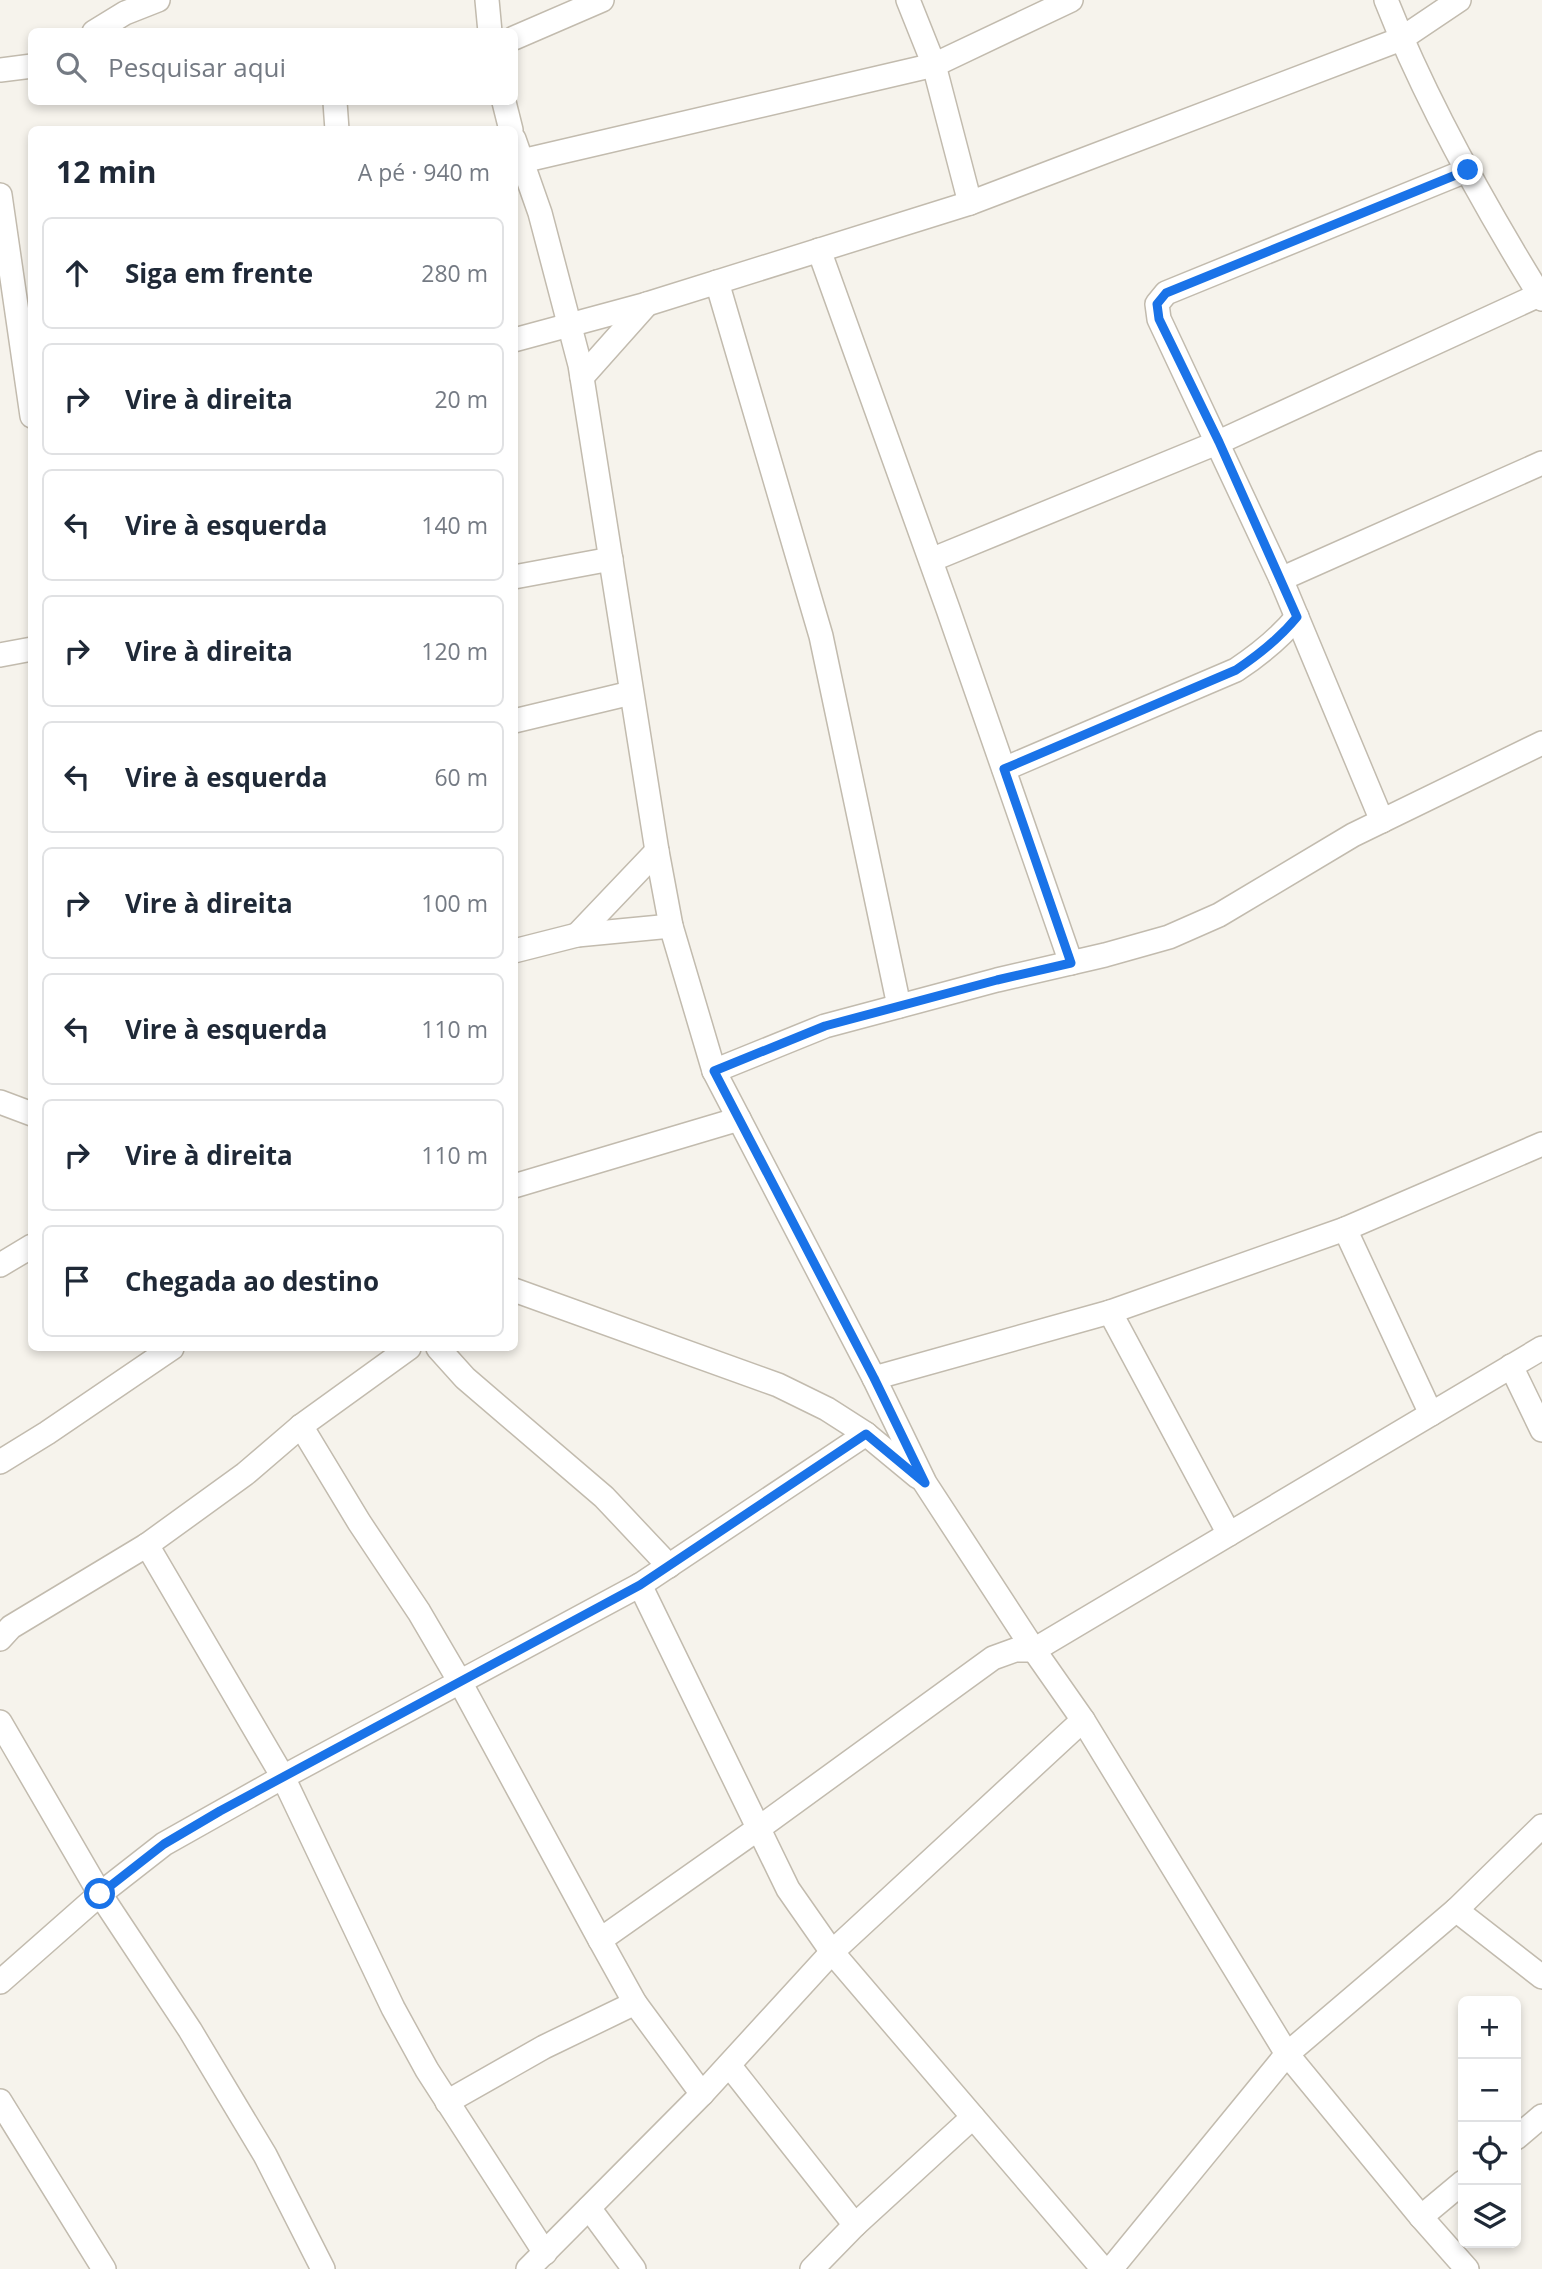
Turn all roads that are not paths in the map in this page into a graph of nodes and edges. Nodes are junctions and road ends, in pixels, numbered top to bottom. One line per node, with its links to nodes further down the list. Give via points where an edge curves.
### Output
1 (158, 0): 8 (street)
2 (487, 0): 10 (street)
3 (602, 0): 11 (street)
4 (908, 0): 13 (street)
5 (1071, 0): 13 (street)
6 (1386, 0): 12 (street)
7 (1459, 0): 12 (street)
8 (120, 6): 9 (street)
9 (98, 28)
10 (490, 28)
11 (518, 36)
12 (1401, 39): 21 (street); 23 (street)
13 (934, 65): 20 (street); 23 (street)
14 (28, 66): 15 (street)
15 (0, 70)
16 (335, 105): 18 (street)
17 (505, 105): 19 (street)
18 (337, 126)
19 (510, 126)
20 (518, 150): 28 (street)
21 (1468, 170): 26 (street); 32 (street, via 1160,298 1159,319)
22 (0, 195): 31 (street)
23 (970, 204): 24 (street)
24 (818, 250): 25 (street); 35 (street)
25 (717, 282): 27 (street); 51 (street, via 821,636)
26 (1541, 297): 32 (street)
27 (647, 304): 28 (street); 30 (street)
28 (570, 325): 29 (street); 30 (street)
29 (518, 339)
30 (582, 377): 34 (street)
31 (28, 388)
32 (1219, 442): 35 (street); 37 (street)
33 (1542, 463): 37 (street)
34 (611, 559): 36 (street); 41 (street)
35 (930, 560): 44 (street)
36 (518, 576)
37 (1281, 579): 38 (street)
38 (1297, 617): 44 (street, via 1262,653 1236,670); 45 (street)
39 (28, 650): 40 (street)
40 (0, 655)
41 (631, 693): 42 (street); 46 (street)
42 (518, 720)
43 (1542, 743): 45 (street)
44 (1004, 769): 50 (street)
45 (1381, 821): 50 (street, via 1207,920 1169,937)
46 (657, 850): 47 (street); 48 (street)
47 (671, 926): 48 (street); 52 (street)
48 (577, 935): 49 (street)
49 (518, 950)
50 (1071, 963): 51 (street)
51 (899, 1006): 52 (street, via 825,1026)
52 (714, 1071): 55 (street)
53 (0, 1102): 54 (street)
54 (28, 1112)
55 (739, 1119): 57 (street); 68 (street)
56 (1542, 1144): 58 (street)
57 (518, 1185)
58 (1345, 1229): 62 (street); 69 (street)
59 (28, 1248): 60 (street)
60 (0, 1265)
61 (518, 1291): 72 (street, via 778,1385)
62 (1110, 1312): 68 (street); 75 (street)
63 (1542, 1348): 67 (street)
64 (168, 1351): 73 (street)
65 (405, 1351): 70 (street)
66 (442, 1351): 77 (street, via 466,1378 604,1497)
67 (1511, 1366): 69 (street); 71 (street)
68 (874, 1378): 74 (street)
69 (1431, 1414): 75 (street)
70 (301, 1426): 76 (street); 81 (street)
71 (1542, 1430)
72 (866, 1434): 74 (street); 77 (street)
73 (0, 1462)
74 (925, 1483): 80 (street)
75 (1229, 1534): 80 (street)
76 (147, 1545): 79 (street); 84 (street)
77 (669, 1566): 78 (street)
78 (640, 1585): 81 (street); 86 (street)
79 (4, 1625)
80 (1034, 1650): 82 (street); 86 (street, via 1015,1650 993,1658)
81 (460, 1682): 84 (street); 89 (street)
82 (1083, 1720): 90 (street); 94 (street)
83 (0, 1722): 87 (street)
84 (283, 1777): 87 (street, via 164,1844); 98 (street, via 393,2008)
85 (1542, 1826): 88 (street)
86 (760, 1828): 89 (street); 90 (street, via 788,1889)
87 (100, 1894): 92 (street); 108 (street, via 265,2155)
88 (1455, 1910): 91 (street); 94 (street)
89 (600, 1940): 93 (street)
90 (832, 1952): 95 (street); 100 (street)
91 (1542, 1978)
92 (0, 1982)
93 (635, 2003): 96 (street); 98 (street, via 544,2046)
94 (1287, 2054): 104 (street); 113 (street)
95 (729, 2065): 96 (street); 105 (street)
96 (702, 2094): 103 (street)
97 (0, 2101): 107 (street)
98 (447, 2102): 106 (street)
99 (1542, 2116): 101 (street)
100 (973, 2118): 105 (street); 112 (street)
101 (1521, 2134)
102 (1459, 2185): 104 (street)
103 (589, 2208): 106 (street); 110 (street)
104 (1421, 2217): 114 (street)
105 (855, 2225): 111 (street)
106 (545, 2253): 109 (street)
107 (104, 2269)
108 (323, 2269)
109 (528, 2269)
110 (634, 2269)
111 (812, 2269)
112 (1103, 2269)
113 (1111, 2269)
114 (1467, 2269)

